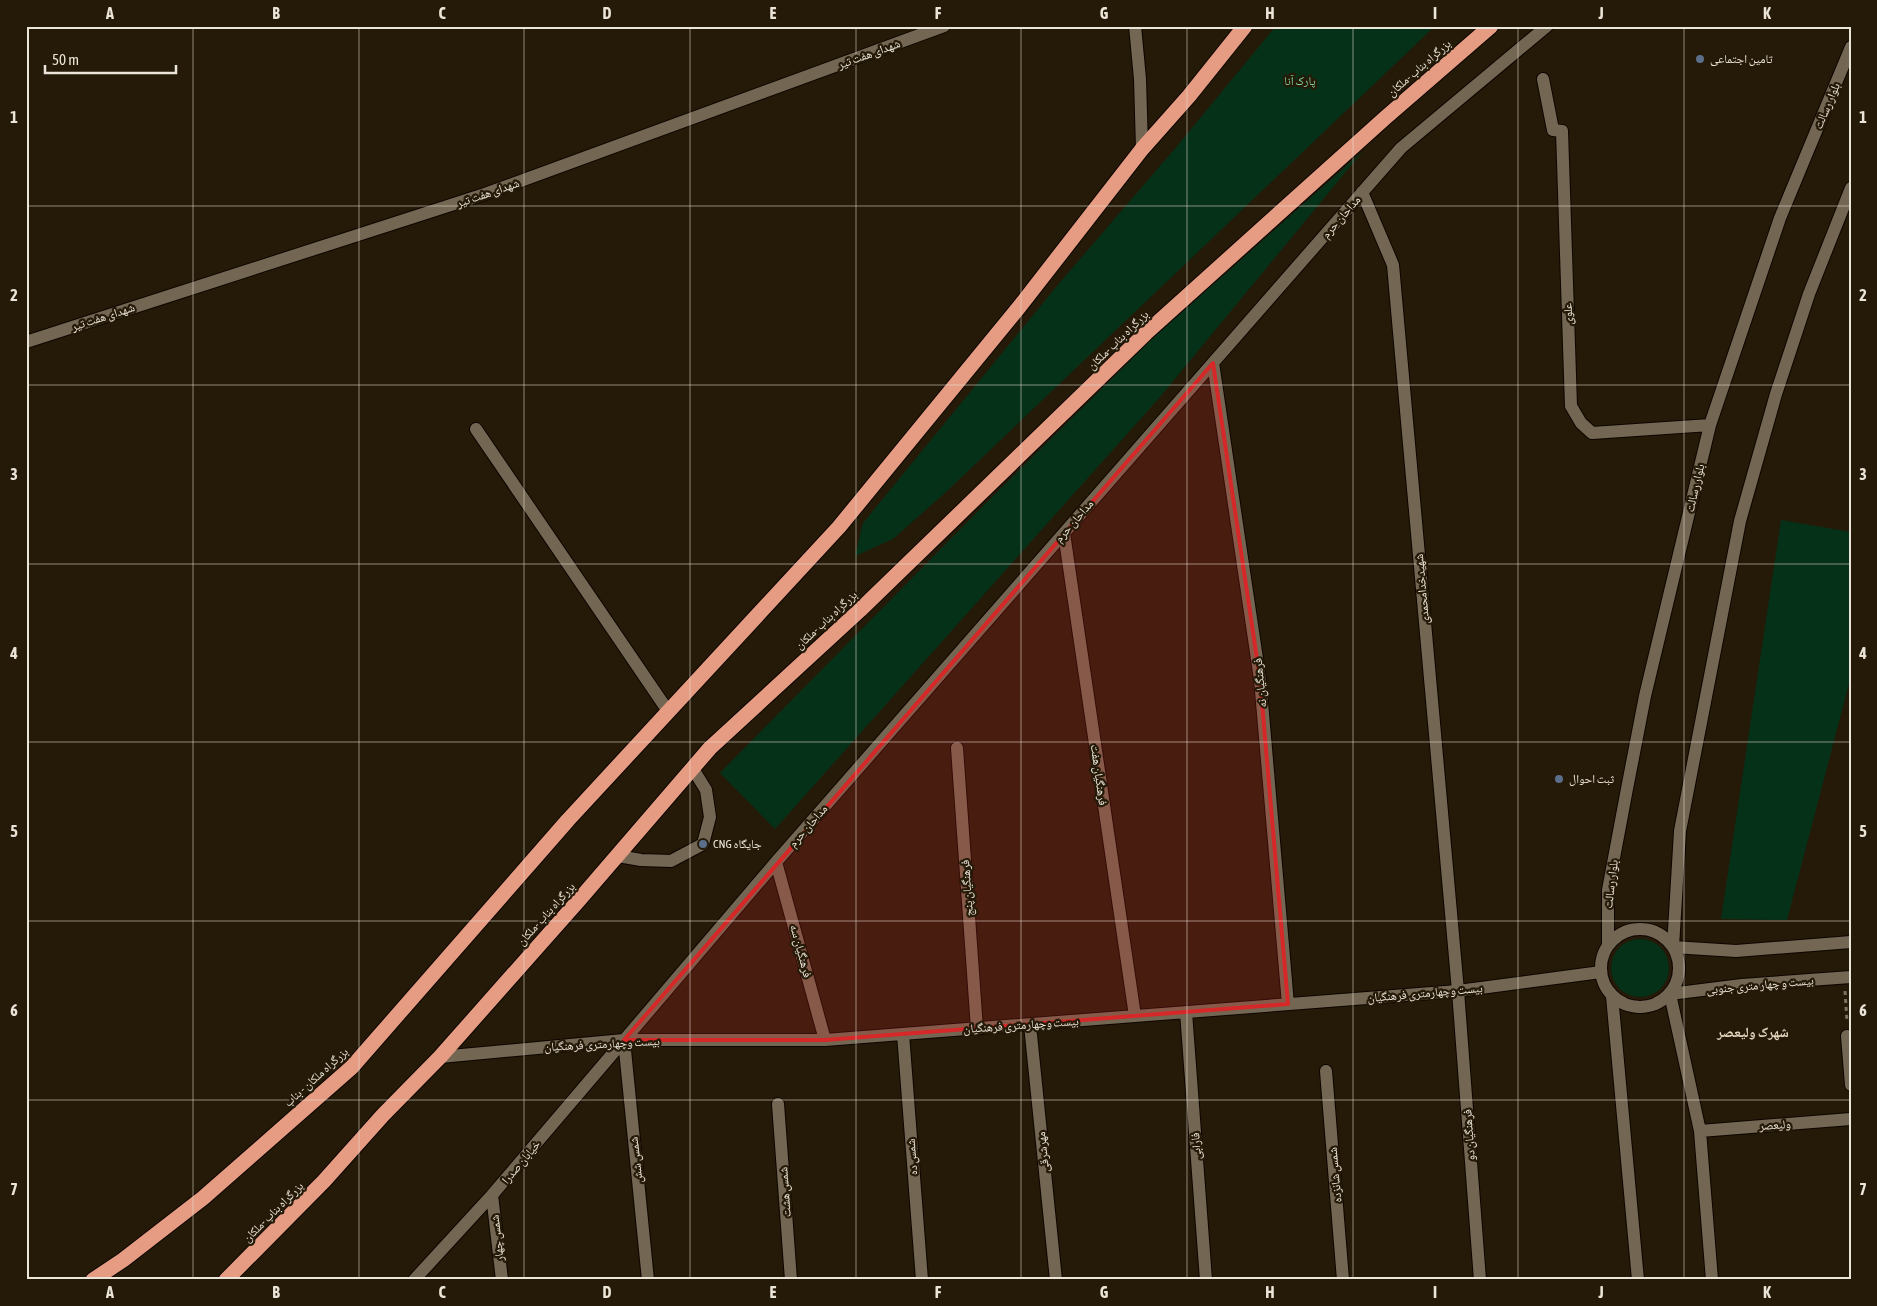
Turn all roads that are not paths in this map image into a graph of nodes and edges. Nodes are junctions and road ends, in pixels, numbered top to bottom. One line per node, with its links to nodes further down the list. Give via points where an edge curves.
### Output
1 (944, 26): 11 (street, شهدای هفت تیر, via 486,194)
2 (1135, 26): 8 (street)
3 (1244, 26): 8 (highway)
4 (1490, 26): 18 (highway, بزرگراه بناب -ملکان, via 1146,333 860,610 710,748)
5 (1547, 26): 10 (street, مداحان حرم, via 1400,148)
6 (1851, 47): 13 (street, بلوار رسالت, via 1780,218)
7 (1543, 79): 13 (street, علوی, via 1554,130 1562,132 1571,406 1581,424 1592,433)
8 (1142, 150): 16 (highway, via 1020,306 839,527)
9 (1851, 188): 23 (street, via 1803,312 1740,522 1680,831)
10 (1362, 192): 12 (street, مداحان حرم); 26 (street, شهیدخدامحمدی, via 1393,266)
11 (26, 342)
12 (1213, 363): 15 (street, مداحان حرم); 29 (street, فرهنگیان نه, via 1260,679)
13 (1710, 425): 22 (street, بلوار رسالت, via 1645,696 1608,890)
14 (476, 429): 16 (street)
15 (1064, 534): 20 (street, مداحان حرم); 31 (street, فرهنگیان هفت)
16 (668, 711): 45 (highway, بزرگراه ملکان - بناب, via 352,1067 204,1198)
17 (957, 748): 33 (street, فرهنگیان پنج)
18 (693, 769): 19 (highway, بزرگراه بناب -ملکان); 19 (street, via 706,790 710,817 703,844 671,861)
19 (618, 856): 38 (highway, بزرگراه بناب -ملکان)
20 (776, 862): 36 (street, مداحان حرم); 37 (street, فرهنگیان سه)
21 (1851, 942): 23 (street, via 1736,952)
22 (1608, 946): 23 (street, via 1616,937 1640,929 1664,937); 24 (street)
23 (1673, 947): 27 (street, via 1680,971)
24 (1601, 972): 26 (street, بیست وچهارمتری فرهنگیان); 28 (street)
25 (1848, 977): 27 (street, بیست و چهار متری جنوبی)
26 (1458, 991): 29 (street, بیست وچهارمتری فرهنگیان); 55 (street, فرهنگیان دو)
27 (1670, 994): 28 (street, via 1648,1007 1623,1004); 43 (street)
28 (1612, 996): 56 (street)
29 (1288, 1004): 30 (street, بیست وچهارمتری فرهنگیان)
30 (1186, 1012): 31 (street, بیست وچهارمتری فرهنگیان); 53 (street, فارابی)
31 (1135, 1016): 32 (street, بیست وچهارمتری فرهنگیان)
32 (1030, 1025): 33 (street, بیست وچهارمتری فرهنگیان); 52 (street, مهرشرقی)
33 (977, 1028): 34 (street, بیست وچهارمتری فرهنگیان)
34 (903, 1034): 37 (street, بیست وچهارمتری فرهنگیان); 51 (street, شمس ده)
35 (1848, 1036): 40 (street)
36 (624, 1040): 37 (street, بیست وچهارمتری فرهنگیان); 38 (street, بیست وچهارمتری فرهنگیان); 44 (street, خیابان صدرا); 49 (street, شمس شش)
37 (825, 1040)
38 (440, 1057): 46 (highway, بزرگراه بناب -ملکان)
39 (1326, 1070): 54 (street, شمس شانزده)
40 (1851, 1085)
41 (778, 1104): 50 (street, شمس هشت)
42 (1851, 1119): 43 (street, ولیعصر)
43 (1700, 1130): 57 (street)
44 (492, 1195): 47 (street, خیابان صدرا); 48 (street, شمس چهار)
45 (93, 1280)
46 (226, 1280)
47 (414, 1280)
48 (502, 1280)
49 (648, 1280)
50 (791, 1280)
51 (922, 1280)
52 (1056, 1280)
53 (1206, 1280)
54 (1343, 1280)
55 (1480, 1280)
56 (1638, 1280)
57 (1712, 1280)

